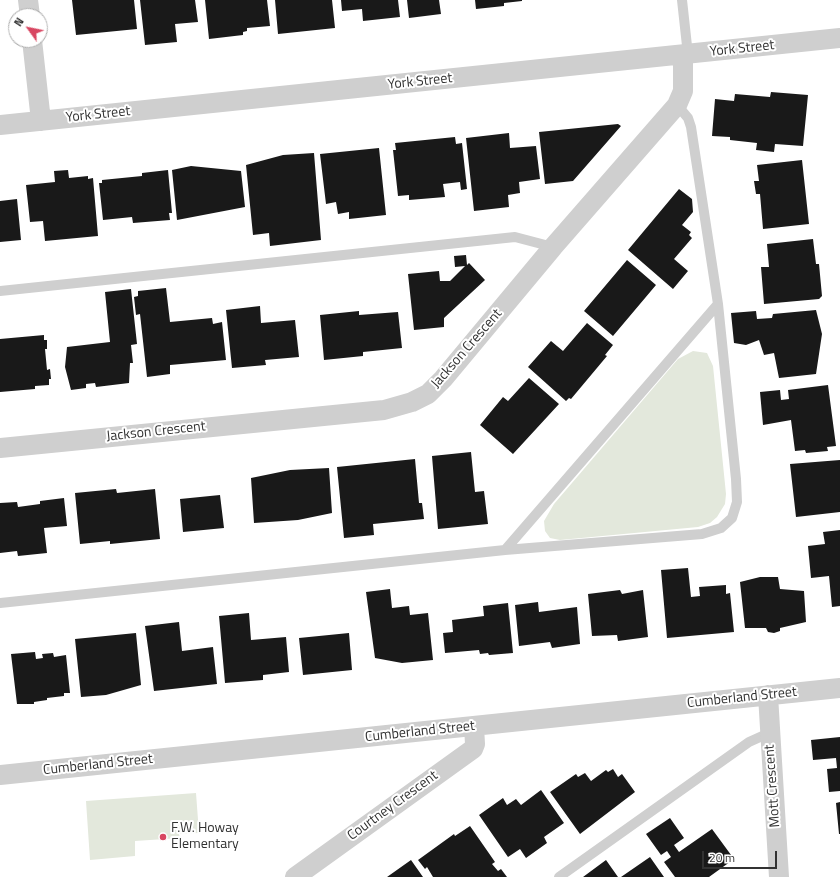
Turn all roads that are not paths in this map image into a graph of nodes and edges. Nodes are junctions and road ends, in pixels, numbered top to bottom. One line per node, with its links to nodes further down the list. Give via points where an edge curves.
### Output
1 (682, 0): 4 (lane)
2 (840, 38): 4 (street, York Street)
3 (33, 48): 6 (street)
4 (685, 55): 5 (street, Jackson Crescent, via 683,91); 6 (street, York Street)
5 (677, 105): 8 (street, Jackson Crescent); 10 (lane, via 688,118 691,127)
6 (41, 121): 7 (street, York Street)
7 (0, 125)
8 (553, 247): 9 (lane, via 515,238); 11 (street, Jackson Crescent, via 444,380 428,394 412,402 384,410)
9 (0, 291)
10 (718, 304): 12 (lane); 12 (lane, via 736,479 737,502 732,518 721,528 702,534)
11 (0, 448)
12 (505, 550): 13 (lane)
13 (0, 603)
14 (840, 688): 15 (street, Cumberland Street)
15 (768, 695): 16 (street, Cumberland Street); 17 (street, Mott Crescent)
16 (474, 726): 18 (street, Cumberland Street); 19 (street, Courtney Crescent, via 473,749)
17 (769, 733): 20 (lane, via 749,742); 21 (street, Mott Crescent)
18 (0, 775)
19 (295, 877)
20 (559, 877)
21 (779, 877)

